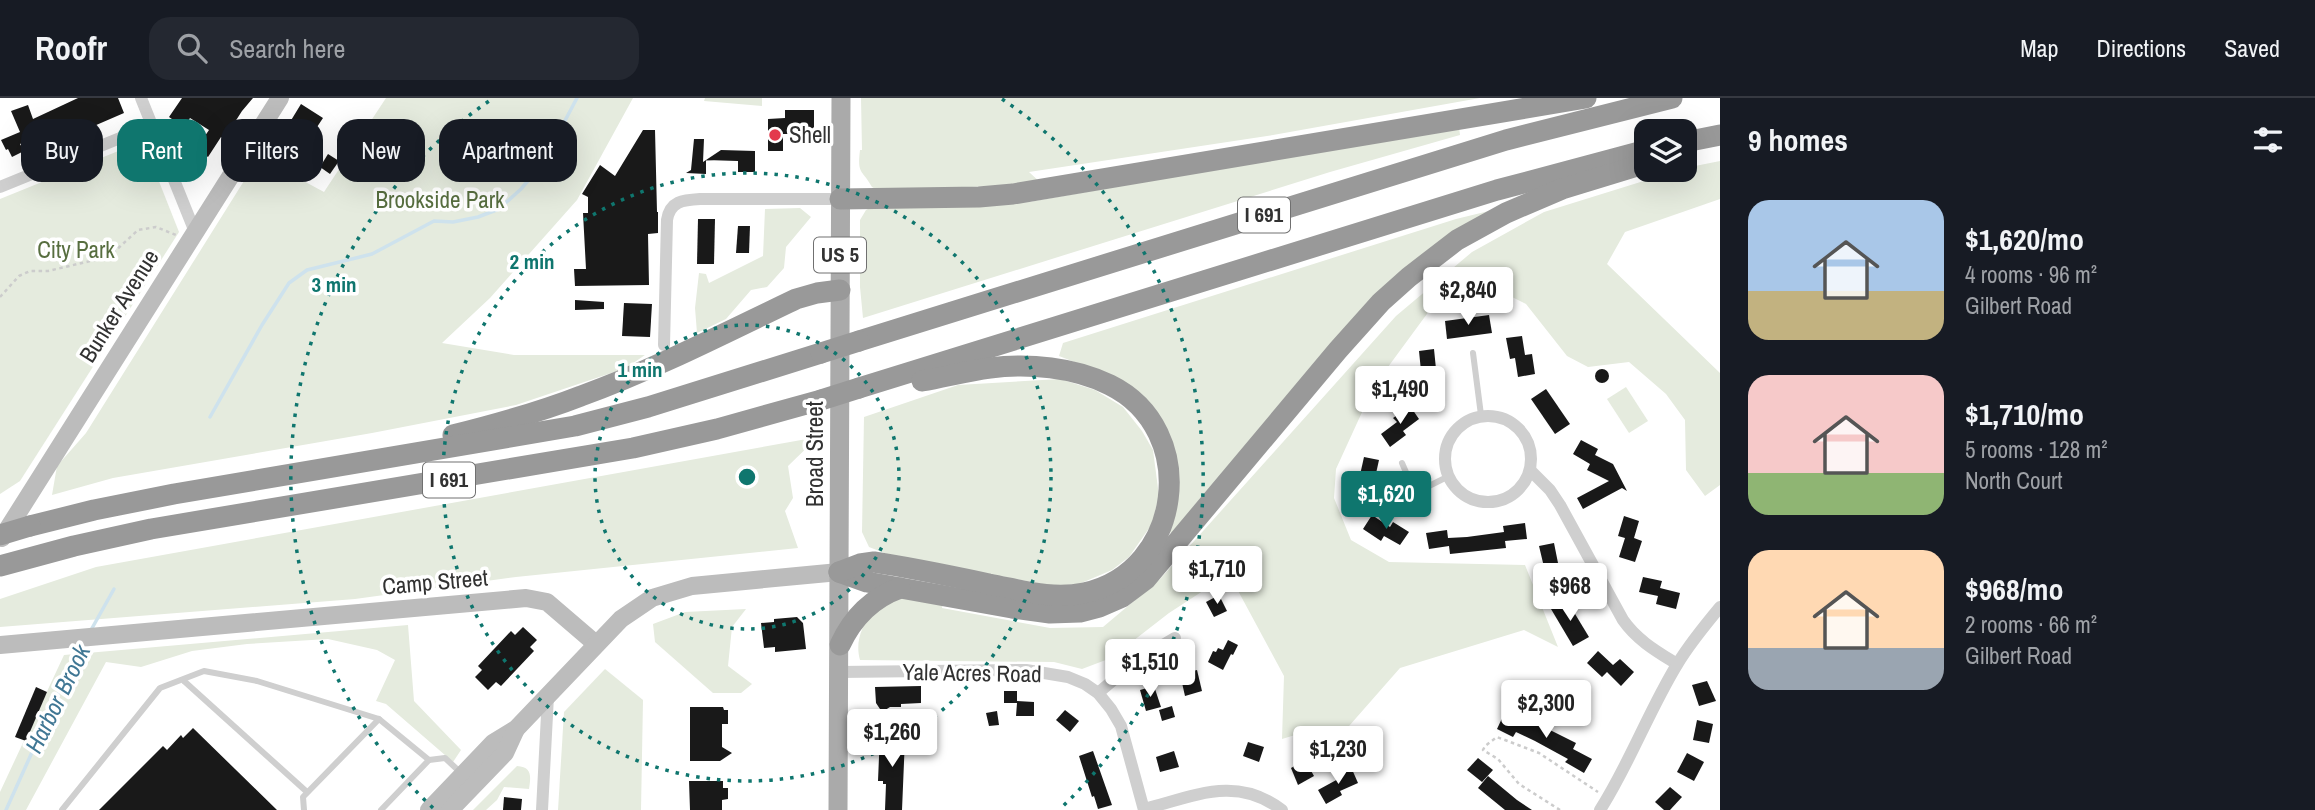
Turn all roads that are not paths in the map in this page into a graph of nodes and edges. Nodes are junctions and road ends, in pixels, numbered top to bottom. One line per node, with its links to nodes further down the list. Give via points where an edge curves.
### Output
1 (141, 98): 6 (street)
2 (280, 98): 15 (street, Bunker Avenue)
3 (841, 98): 14 (main road, Broad Street / US 5)
4 (1586, 98): 14 (highway, via 1013,194)
5 (1672, 98): 21 (highway, I 691, bridge, via 1479,148 591,423)
6 (150, 119)
7 (1720, 135): 9 (highway)
8 (117, 139): 13 (street)
9 (1697, 140)
10 (1634, 153): 19 (highway, I 691, via 1471,198)
11 (1634, 167): 31 (highway, via 1562,189 1506,213 1457,240 1409,277 1332,356 1146,579 1122,597 1089,610 1050,613)
12 (170, 182): 15 (street)
13 (0, 187)
14 (840, 199): 16 (main road, Broad Street / US 5); 17 (street, via 700,199 674,204 667,220)
15 (187, 235): 28 (street, Bunker Avenue)
16 (840, 290): 21 (highway, via 796,299 639,373 576,398 444,438); 30 (main road, Broad Street / US 5)
17 (664, 345)
18 (1473, 353): 20 (lane)
19 (868, 385): 29 (highway, I 691, bridge, via 633,448 152,529 74,545); 30 (highway, via 1016,366 1064,371 1104,382 1138,405 1157,433 1169,473 1168,506 1157,536 1138,562 1112,582 1083,593 1039,594 871,562)
20 (1481, 415): 23 (street, via 1508,420 1520,429 1532,455); 24 (street, via 1466,421 1448,444)
21 (406, 456): 27 (highway, I 691, bridge, via 144,500)
22 (1402, 463): 25 (lane)
23 (1530, 470): 24 (street, via 1515,493 1489,502 1463,494); 37 (street, via 1560,505 1632,633)
24 (1449, 476): 25 (lane)
25 (1415, 493): 26 (lane)
26 (1424, 514)
27 (0, 535)
28 (0, 541)
29 (2, 570)
30 (839, 572): 31 (highway); 35 (street, via 669,592 630,611); 36 (main road, Broad Street / US 5)
31 (900, 588): 36 (highway, via 863,611)
32 (1720, 607): 37 (street)
33 (1175, 638): 40 (street, via 1136,661)
34 (0, 645): 35 (street, Camp Street, via 526,598 547,602)
35 (596, 645): 41 (street)
36 (840, 645): 38 (main road, Broad Street / US 5)
37 (1677, 664): 55 (street)
38 (839, 672): 40 (street, Yale Acres Road, via 1026,670 1068,677); 52 (main road, Broad Street / US 5)
39 (184, 681): 42 (lane, via 204,671 257,681); 45 (lane); 46 (lane, via 160,688)
40 (1098, 693): 53 (street, Yale Acres Road, via 1121,726)
41 (548, 696): 44 (street, via 516,729 494,743); 51 (street)
42 (379, 719): 43 (lane); 45 (lane)
43 (429, 760): 44 (lane, via 445,758); 48 (lane)
44 (468, 780): 49 (street); 50 (street)
45 (307, 792): 47 (lane)
46 (62, 810)
47 (304, 810)
48 (381, 810)
49 (429, 810)
50 (450, 810)
51 (542, 810)
52 (838, 810)
53 (1144, 810): 54 (street, via 1219,790 1262,797)
54 (1282, 810)
55 (1600, 810)

